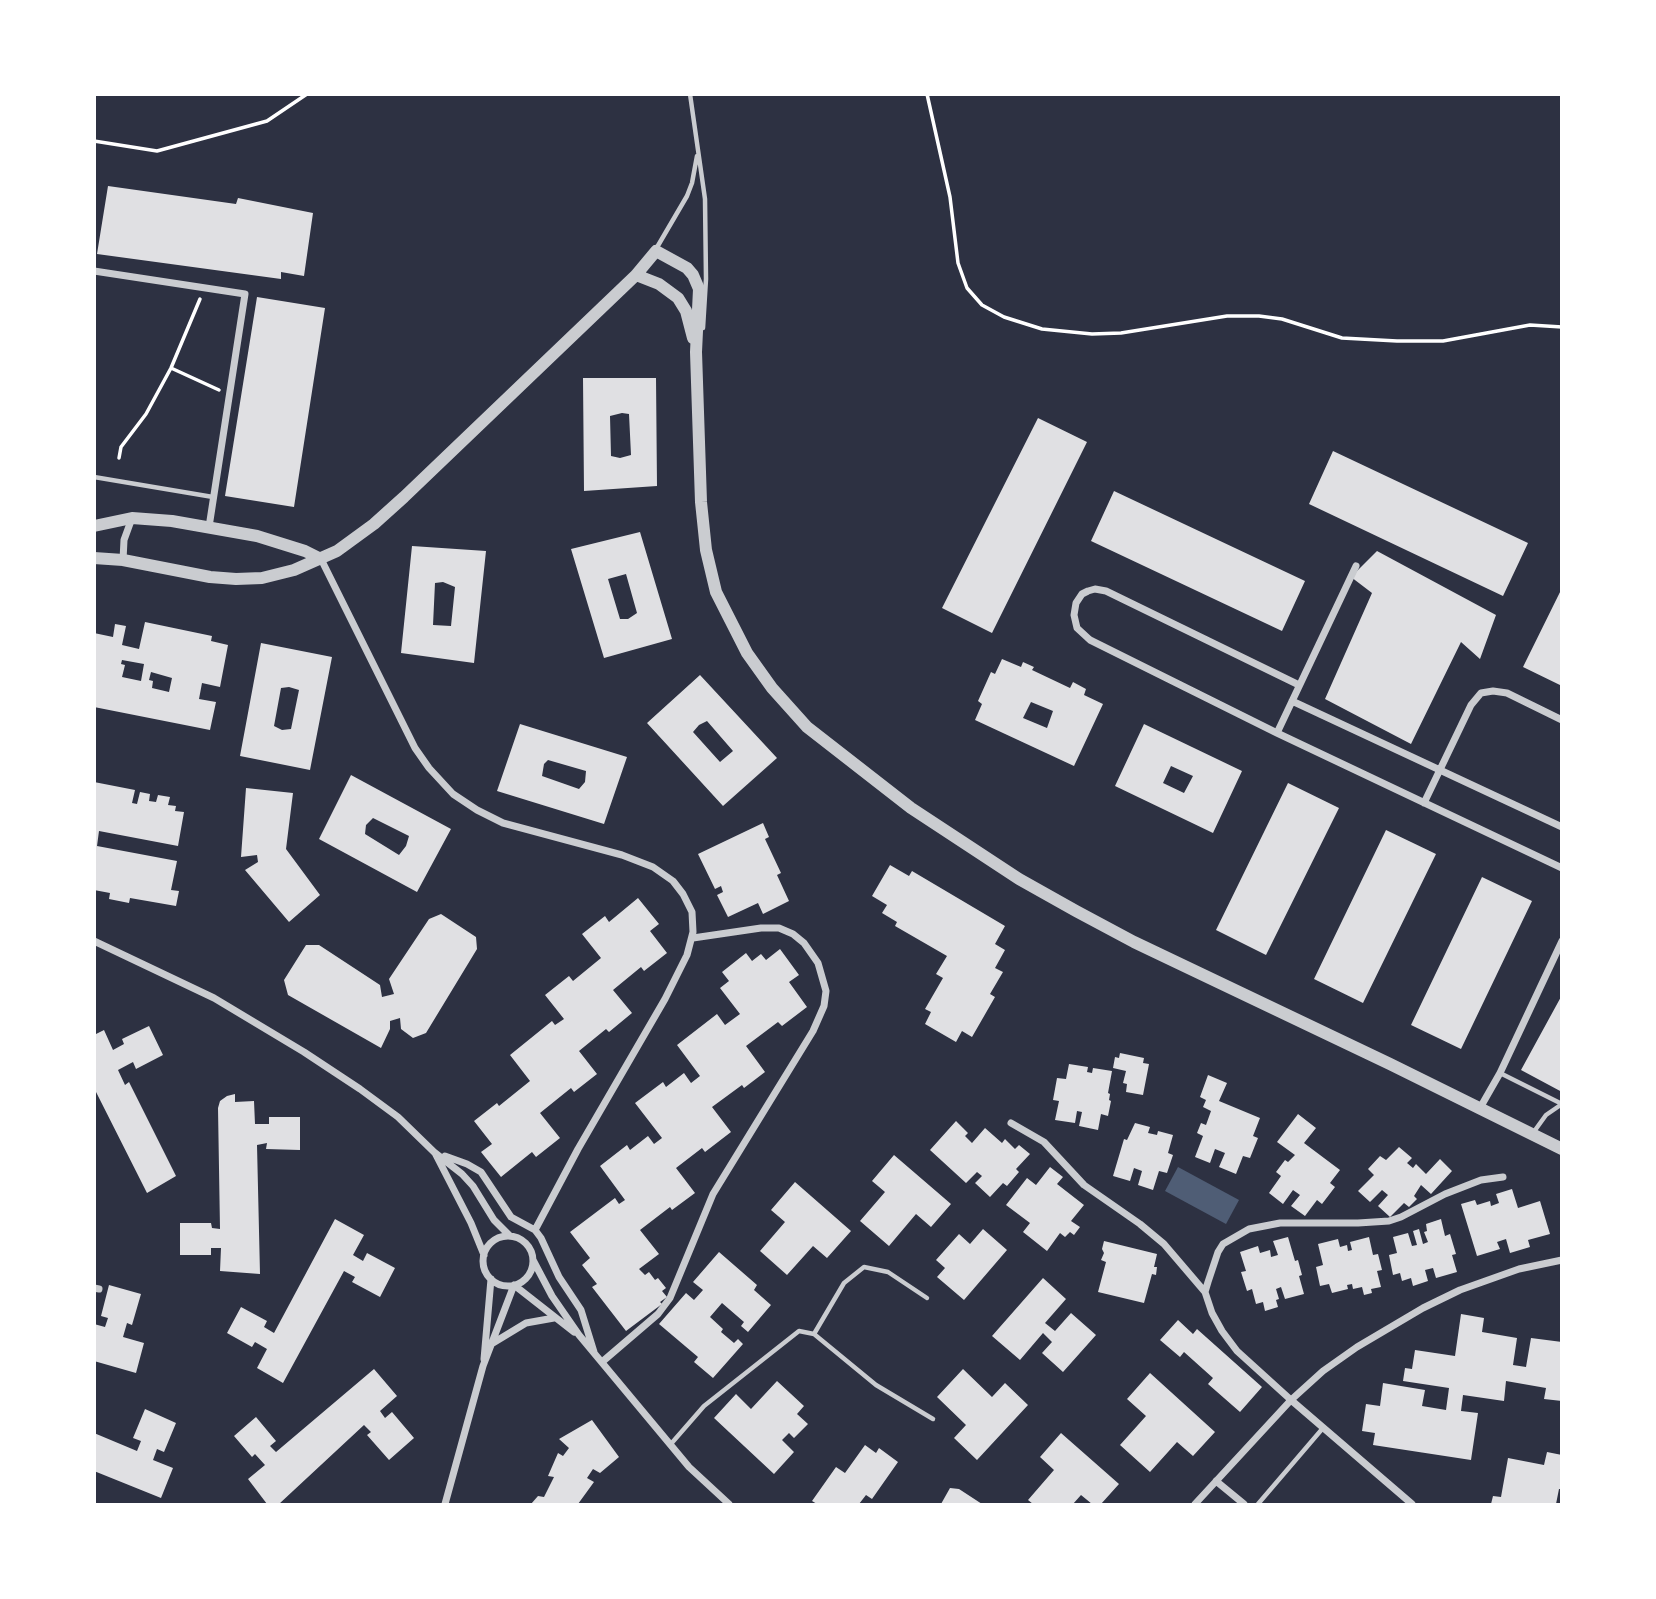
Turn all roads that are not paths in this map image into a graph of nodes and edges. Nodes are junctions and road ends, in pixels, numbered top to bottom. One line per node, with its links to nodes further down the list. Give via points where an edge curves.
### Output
1 (690, 94): 2 (lane)
2 (698, 148): 3 (lane, via 692,183); 6 (lane, via 705,199 706,279 703,327)
3 (656, 251): 5 (street); 6 (street, via 687,268 697,282)
4 (94, 271): 8 (street, via 245,294)
5 (636, 275): 6 (street, via 659,284 682,303); 13 (street, via 404,497 357,537)
6 (696, 352): 29 (street, via 702,519 716,592 747,653 807,727 911,807 1019,879 1134,942)
7 (94, 477): 8 (lane)
8 (213, 497): 11 (street)
9 (132, 518): 10 (street); 11 (street); 14 (street)
10 (94, 526)
11 (209, 527): 13 (street, via 274,540)
12 (94, 558): 14 (street)
13 (321, 559): 14 (street, via 262,578 236,579); 24 (street, via 415,748 453,794 503,823 653,867 684,894 692,912)
14 (123, 560)
15 (1356, 566): 16 (street)
16 (1299, 685): 17 (street); 19 (street, via 1106,591 1088,591 1076,603 1074,621 1085,637)
17 (1292, 701): 19 (street); 20 (street)
18 (1562, 720): 20 (street, via 1507,693 1482,693 1471,705)
19 (1277, 733): 21 (street)
20 (1440, 770): 21 (street); 22 (street)
21 (1424, 803): 23 (street)
22 (1562, 827)
23 (1562, 868)
24 (692, 938): 35 (street, via 665,999); 49 (street, via 761,928 793,934 818,963 826,991 824,1006 720,1181 670,1298)
25 (94, 941): 33 (street, via 187,983 304,1052 379,1103)
26 (1562, 941): 27 (street)
27 (1500, 1073): 28 (lane); 29 (street)
28 (1562, 1104): 31 (lane, via 1546,1115)
29 (1480, 1108): 31 (street)
30 (1011, 1123): 42 (street, via 1044,1142 1084,1185 1164,1244)
31 (1533, 1134): 32 (street)
32 (1562, 1149)
33 (434, 1153): 35 (street, via 477,1169 511,1217); 36 (street, via 473,1186); 37 (street)
34 (1503, 1177): 42 (street, via 1445,1194 1389,1221 1280,1223 1249,1229 1218,1252)
35 (535, 1230): 48 (street, via 581,1310)
36 (510, 1236): 37 (street, via 494,1241); 39 (street, via 524,1242)
37 (484, 1255): 40 (street)
38 (1562, 1259): 51 (street, via 1492,1278 1423,1307 1323,1371)
39 (533, 1260): 41 (street, via 527,1277); 46 (street)
40 (491, 1279): 41 (street); 50 (street)
41 (514, 1285): 44 (street); 47 (street)
42 (1205, 1292): 51 (street, via 1230,1342)
43 (927, 1298): 45 (lane, via 888,1272 864,1267 844,1283)
44 (554, 1318): 46 (street); 47 (street, via 526,1323)
45 (814, 1334): 52 (lane, via 876,1385); 54 (lane, via 799,1331 704,1406)
46 (579, 1335): 48 (street)
47 (493, 1343): 50 (street)
48 (594, 1354): 49 (street)
49 (602, 1362): 54 (street)
50 (483, 1366): 56 (street)
51 (1291, 1400): 53 (street); 55 (street)
52 (933, 1419)
53 (1323, 1428): 60 (lane); 61 (street)
54 (670, 1445): 57 (street)
55 (1216, 1481): 58 (street); 59 (street)
56 (445, 1504)
57 (729, 1504)
58 (1195, 1504)
59 (1244, 1504)
60 (1258, 1504)
61 (1412, 1504)

